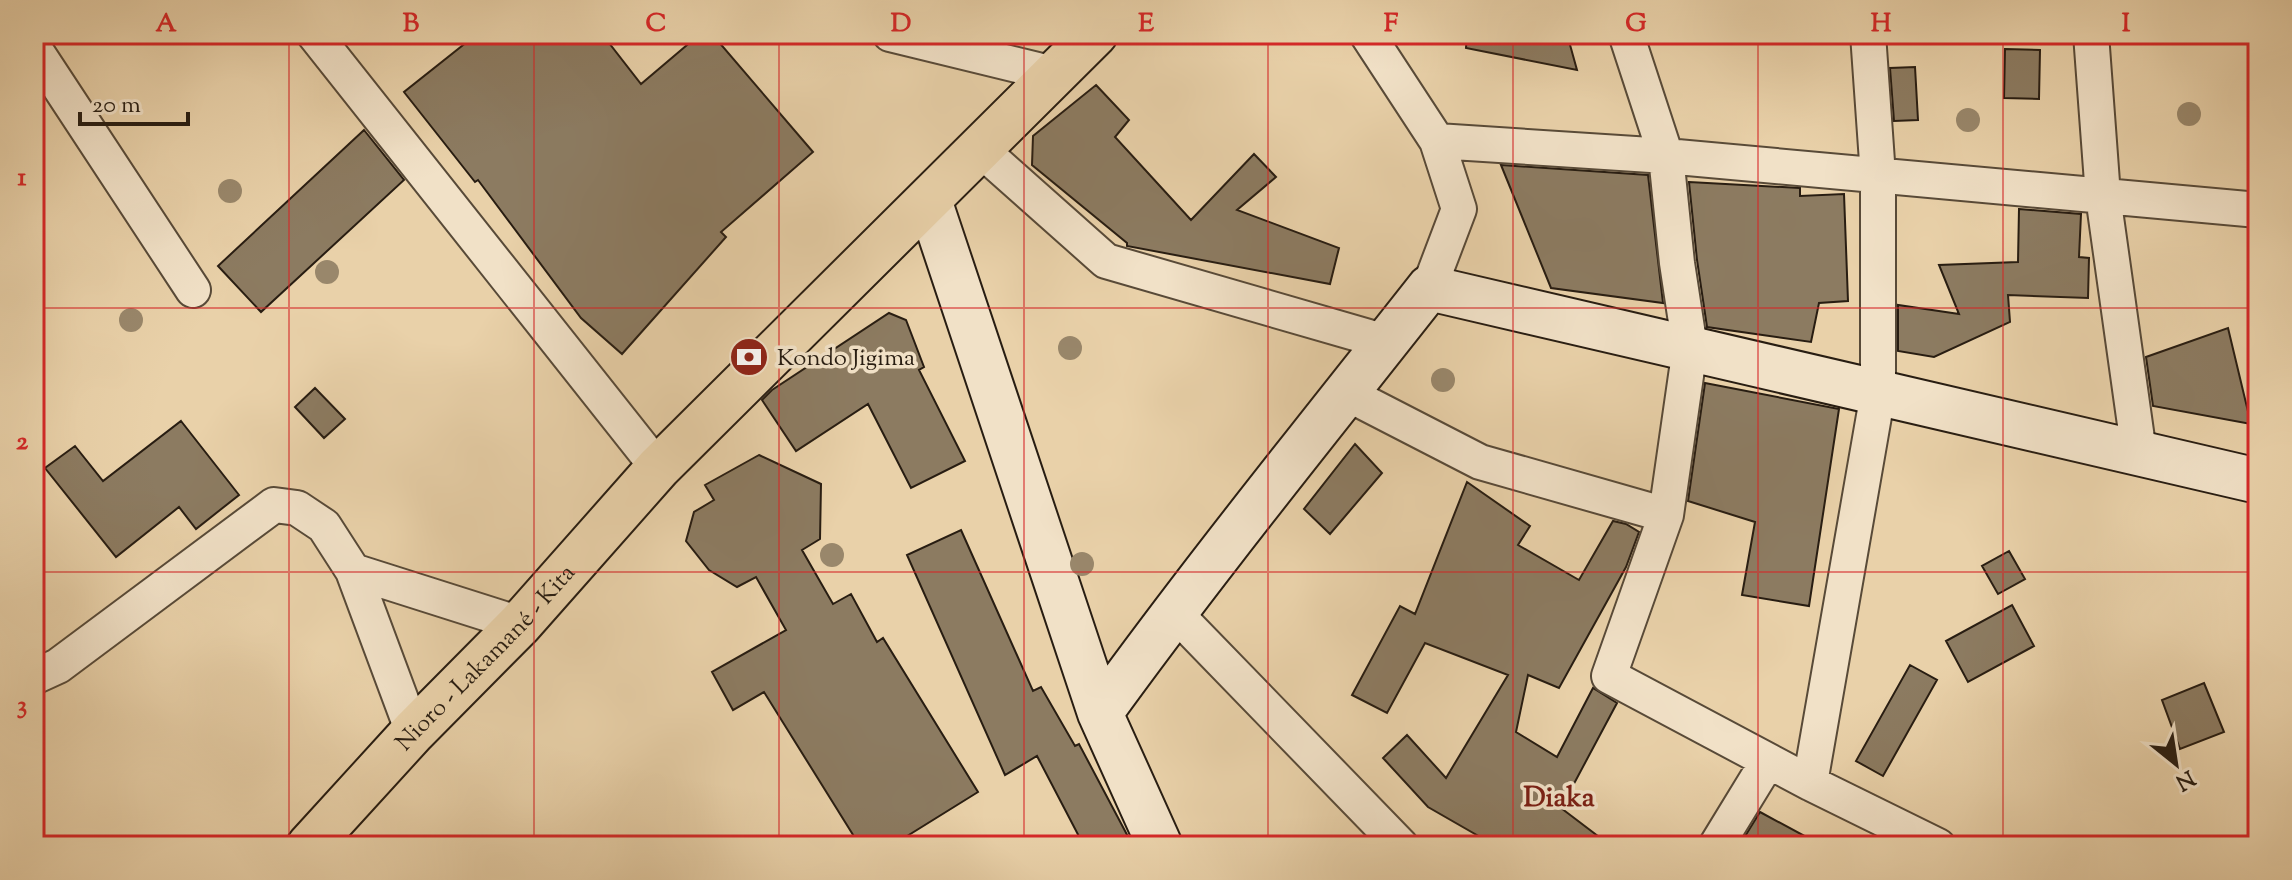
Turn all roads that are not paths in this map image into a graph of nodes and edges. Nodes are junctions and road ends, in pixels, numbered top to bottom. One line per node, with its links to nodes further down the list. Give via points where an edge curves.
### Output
1 (314, 34): 24 (street)
2 (890, 34): 9 (street)
3 (1095, 34): 9 (main road, Nioro - Lakamané - Kita)
4 (1367, 34): 10 (street)
5 (1626, 34): 12 (street)
6 (1868, 34): 13 (street)
7 (2091, 34): 14 (street)
8 (34, 48): 18 (street)
9 (1054, 74): 11 (main road, Nioro - Lakamané - Kita)
10 (1437, 141): 12 (street); 17 (street, via 1459,209)
11 (980, 149): 15 (main road, Nioro - Lakamané - Kita); 19 (street, via 1106,261)
12 (1666, 156): 13 (street); 20 (street)
13 (1878, 176): 14 (street); 22 (street)
14 (2103, 196): 16 (street); 23 (street)
15 (929, 200): 24 (main road, Nioro - Lakamané - Kita); 31 (street)
16 (2258, 210)
17 (1429, 288): 19 (street); 20 (street)
18 (193, 290)
19 (1386, 342): 21 (street)
20 (1690, 348): 22 (street); 26 (street)
21 (1344, 392): 26 (street, via 1480,462); 28 (street)
22 (1878, 393): 23 (street); 34 (street)
23 (2139, 453): 25 (street)
24 (658, 468): 29 (main road, Nioro - Lakamané - Kita)
25 (2258, 481)
26 (1666, 515): 33 (street, via 1609,676)
27 (353, 571): 29 (street); 30 (street, via 324,526 297,508 274,505 58,666); 32 (street)
28 (1174, 612): 31 (street); 37 (street)
29 (520, 624): 32 (main road, Nioro - Lakamané - Kita)
30 (34, 677)
31 (1100, 713): 36 (street)
32 (413, 732): 35 (main road, Nioro - Lakamané - Kita)
33 (1768, 761): 34 (street); 38 (street)
34 (1810, 783): 39 (street)
35 (309, 846)
36 (1160, 846)
37 (1401, 846)
38 (1716, 846)
39 (1938, 846)

